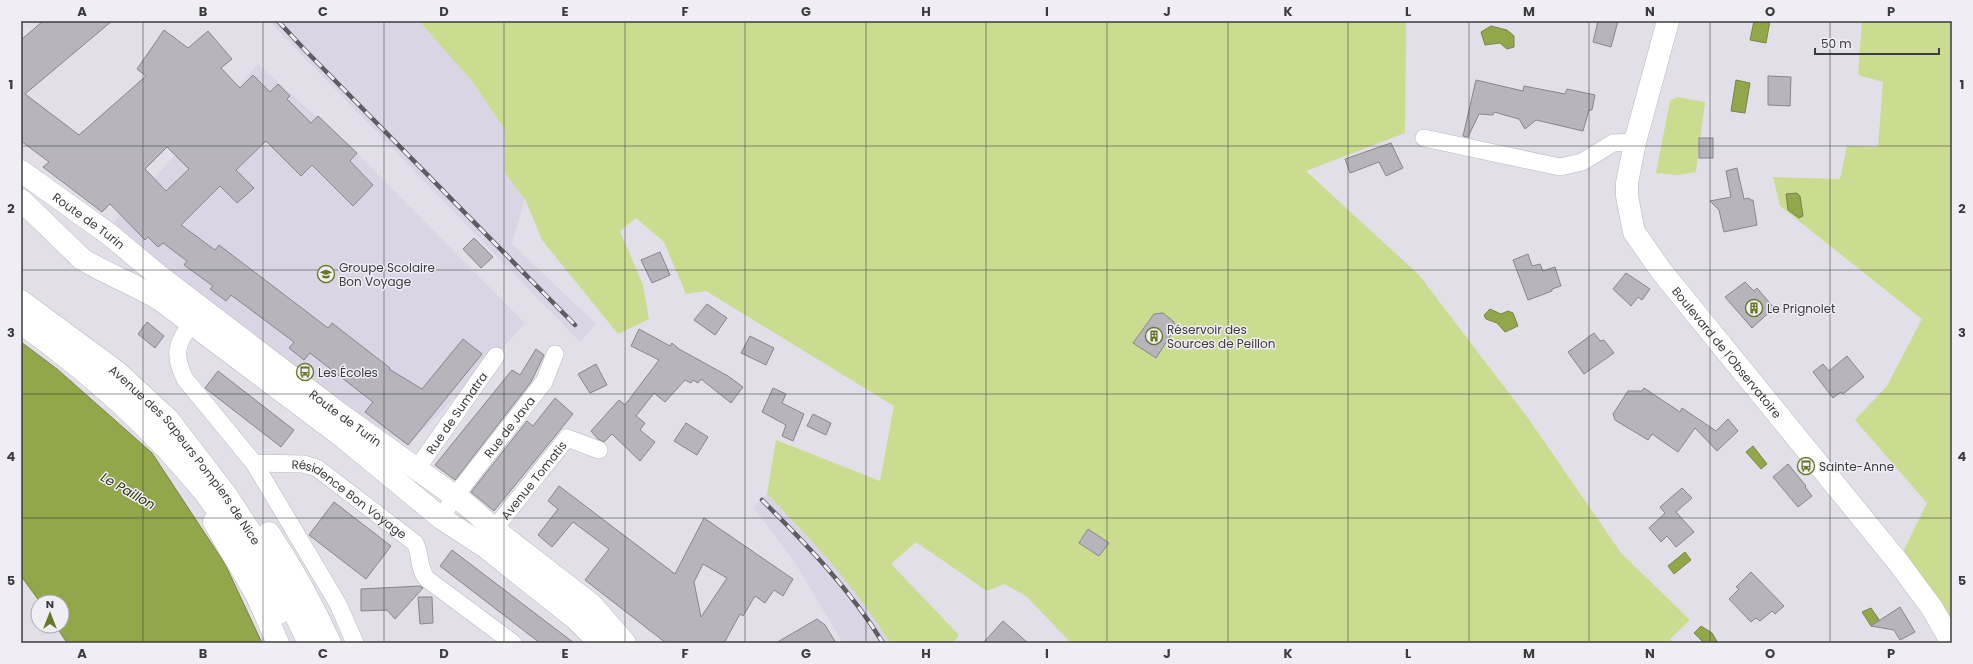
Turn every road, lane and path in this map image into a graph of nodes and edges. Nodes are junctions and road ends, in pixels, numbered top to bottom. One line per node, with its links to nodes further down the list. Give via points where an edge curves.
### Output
1 (1668, 21): 3 (main road, Boulevard de l'Observatoire)
2 (1424, 138): 3 (street, via 1560,167 1582,162 1613,143)
3 (1635, 142): 31 (main road, Boulevard de l'Observatoire, via 1627,183 1634,232 1662,272 1898,562 1932,608)
4 (21, 171): 6 (main road, Route de Turin)
5 (21, 200): 7 (main road, Route de Turin)
6 (88, 219): 7 (main road, via 86,235); 8 (main road, Route de Turin)
7 (63, 243): 9 (main road, Route de Turin, via 82,260)
8 (127, 248): 9 (main road, via 115,257); 19 (main road, Route de Turin, via 158,275)
9 (112, 274): 12 (main road, Route de Turin, via 144,289)
10 (21, 301): 15 (main road, Avenue des Sapeurs Pompiers de Nice, via 117,372)
11 (21, 323): 17 (main road, Avenue des Sapeurs Pompiers de Nice, via 102,385)
12 (192, 323): 18 (street, via 181,337 177,356 180,368 185,379); 21 (main road, Route de Turin, via 344,438)
13 (556, 354): 20 (street, Rue de Java, via 544,382)
14 (496, 356): 19 (street, Rue de Sumatra)
15 (168, 419): 26 (main road, Avenue des Sapeurs Pompiers de Nice, via 228,496 268,558); 27 (main road, via 236,487 282,552)
16 (599, 450): 22 (street, Avenue Tomatis, via 567,438)
17 (179, 462): 24 (main road, via 256,594); 25 (main road, Avenue des Sapeurs Pompiers de Nice, via 228,525 255,568)
18 (254, 463): 28 (street, via 338,604); 29 (street, Résidence Bon Voyage, via 303,464 317,468 414,542 422,573 427,579)
19 (416, 470): 20 (main road, Route de Turin)
20 (455, 496): 21 (street, Rue de Java); 22 (main road, Route de Turin)
21 (441, 518): 23 (main road, Route de Turin, via 484,546 577,620)
22 (494, 529): 30 (main road, Route de Turin, via 592,605)
23 (596, 642)
24 (278, 643)
25 (293, 643)
26 (309, 643)
27 (330, 643)
28 (356, 643)
29 (513, 643)
30 (626, 643)
31 (1952, 643)

